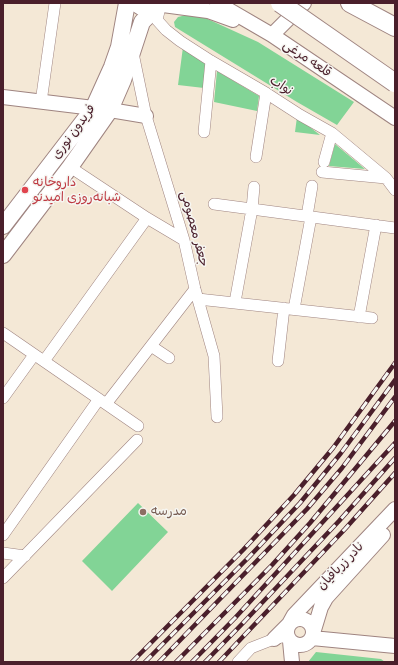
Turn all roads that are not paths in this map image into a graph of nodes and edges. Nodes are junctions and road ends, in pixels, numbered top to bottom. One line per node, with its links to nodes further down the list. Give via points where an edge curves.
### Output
1 (55, 3): 18 (street)
2 (127, 3): 19 (main road, فریدون نوری, via 119,47)
3 (133, 3): 9 (street, via 140,8 148,9)
4 (217, 3): 12 (street, قلعه مرغی)
5 (280, 3): 15 (highway, bridge)
6 (304, 3): 12 (street)
7 (350, 3): 11 (highway)
8 (377, 3): 10 (highway)
9 (161, 6): 12 (street, via 208,11); 13 (main road, فریدون نوری, via 142,22); 14 (street, نواب, via 157,20 166,30)
10 (395, 20)
11 (395, 27)
12 (272, 35): 22 (street, قلعه مرغی)
13 (132, 50): 20 (main road, فریدون نوری); 21 (street, جعفر معصومی)
14 (212, 61): 16 (street, نواب); 23 (street)
15 (395, 83)
16 (266, 93): 24 (street, نواب); 26 (street)
17 (3, 97): 18 (street)
18 (41, 102): 19 (street)
19 (93, 109): 20 (street); 25 (main road, فریدون نوری)
20 (110, 110): 21 (street); 27 (main road, فریدون نوری)
21 (146, 116): 39 (street, جعفر معصومی)
22 (395, 118)
23 (204, 132)
24 (332, 132): 28 (street, نواب); 28 (street, via 323,167)
25 (56, 157): 27 (main road); 37 (main road, فریدون نوری)
26 (256, 157)
27 (70, 167): 35 (street); 40 (main road, فریدون نوری)
28 (386, 178): 31 (street, نواب)
29 (312, 186): 34 (street)
30 (254, 187): 33 (street)
31 (395, 190)
32 (214, 204): 33 (street)
33 (252, 209): 34 (street); 42 (street)
34 (309, 216): 36 (street); 43 (street)
35 (147, 218): 39 (street); 50 (street)
36 (376, 225): 38 (street); 44 (street)
37 (3, 226)
38 (395, 228)
39 (184, 240): 41 (street, جعفر معصومی)
40 (3, 255)
41 (197, 294): 42 (street); 47 (street); 54 (street, جعفر معصومی, via 214,356)
42 (235, 302): 43 (street)
43 (289, 308): 44 (street); 51 (street)
44 (359, 316): 45 (street)
45 (372, 318)
46 (3, 333): 48 (street)
47 (151, 346): 49 (street); 53 (street)
48 (34, 355): 50 (street); 52 (street)
49 (169, 358)
50 (44, 361): 53 (street)
51 (278, 361)
52 (3, 398)
53 (102, 402): 55 (street); 59 (street)
54 (217, 417)
55 (138, 426)
56 (137, 440): 61 (street)
57 (395, 509): 64 (street, نادر زربافیان, via 294,615)
58 (395, 522): 63 (street, نادر زربافیان, via 326,598)
59 (3, 535)
60 (3, 553): 61 (street)
61 (25, 556): 62 (street)
62 (3, 578)
63 (313, 634): 64 (street, via 310,642 302,646 298,646); 64 (street, via 310,622 302,618 293,621); 65 (street)
64 (285, 635): 66 (street, via 251,648); 67 (street)
65 (395, 646)
66 (238, 662)
67 (292, 662)

